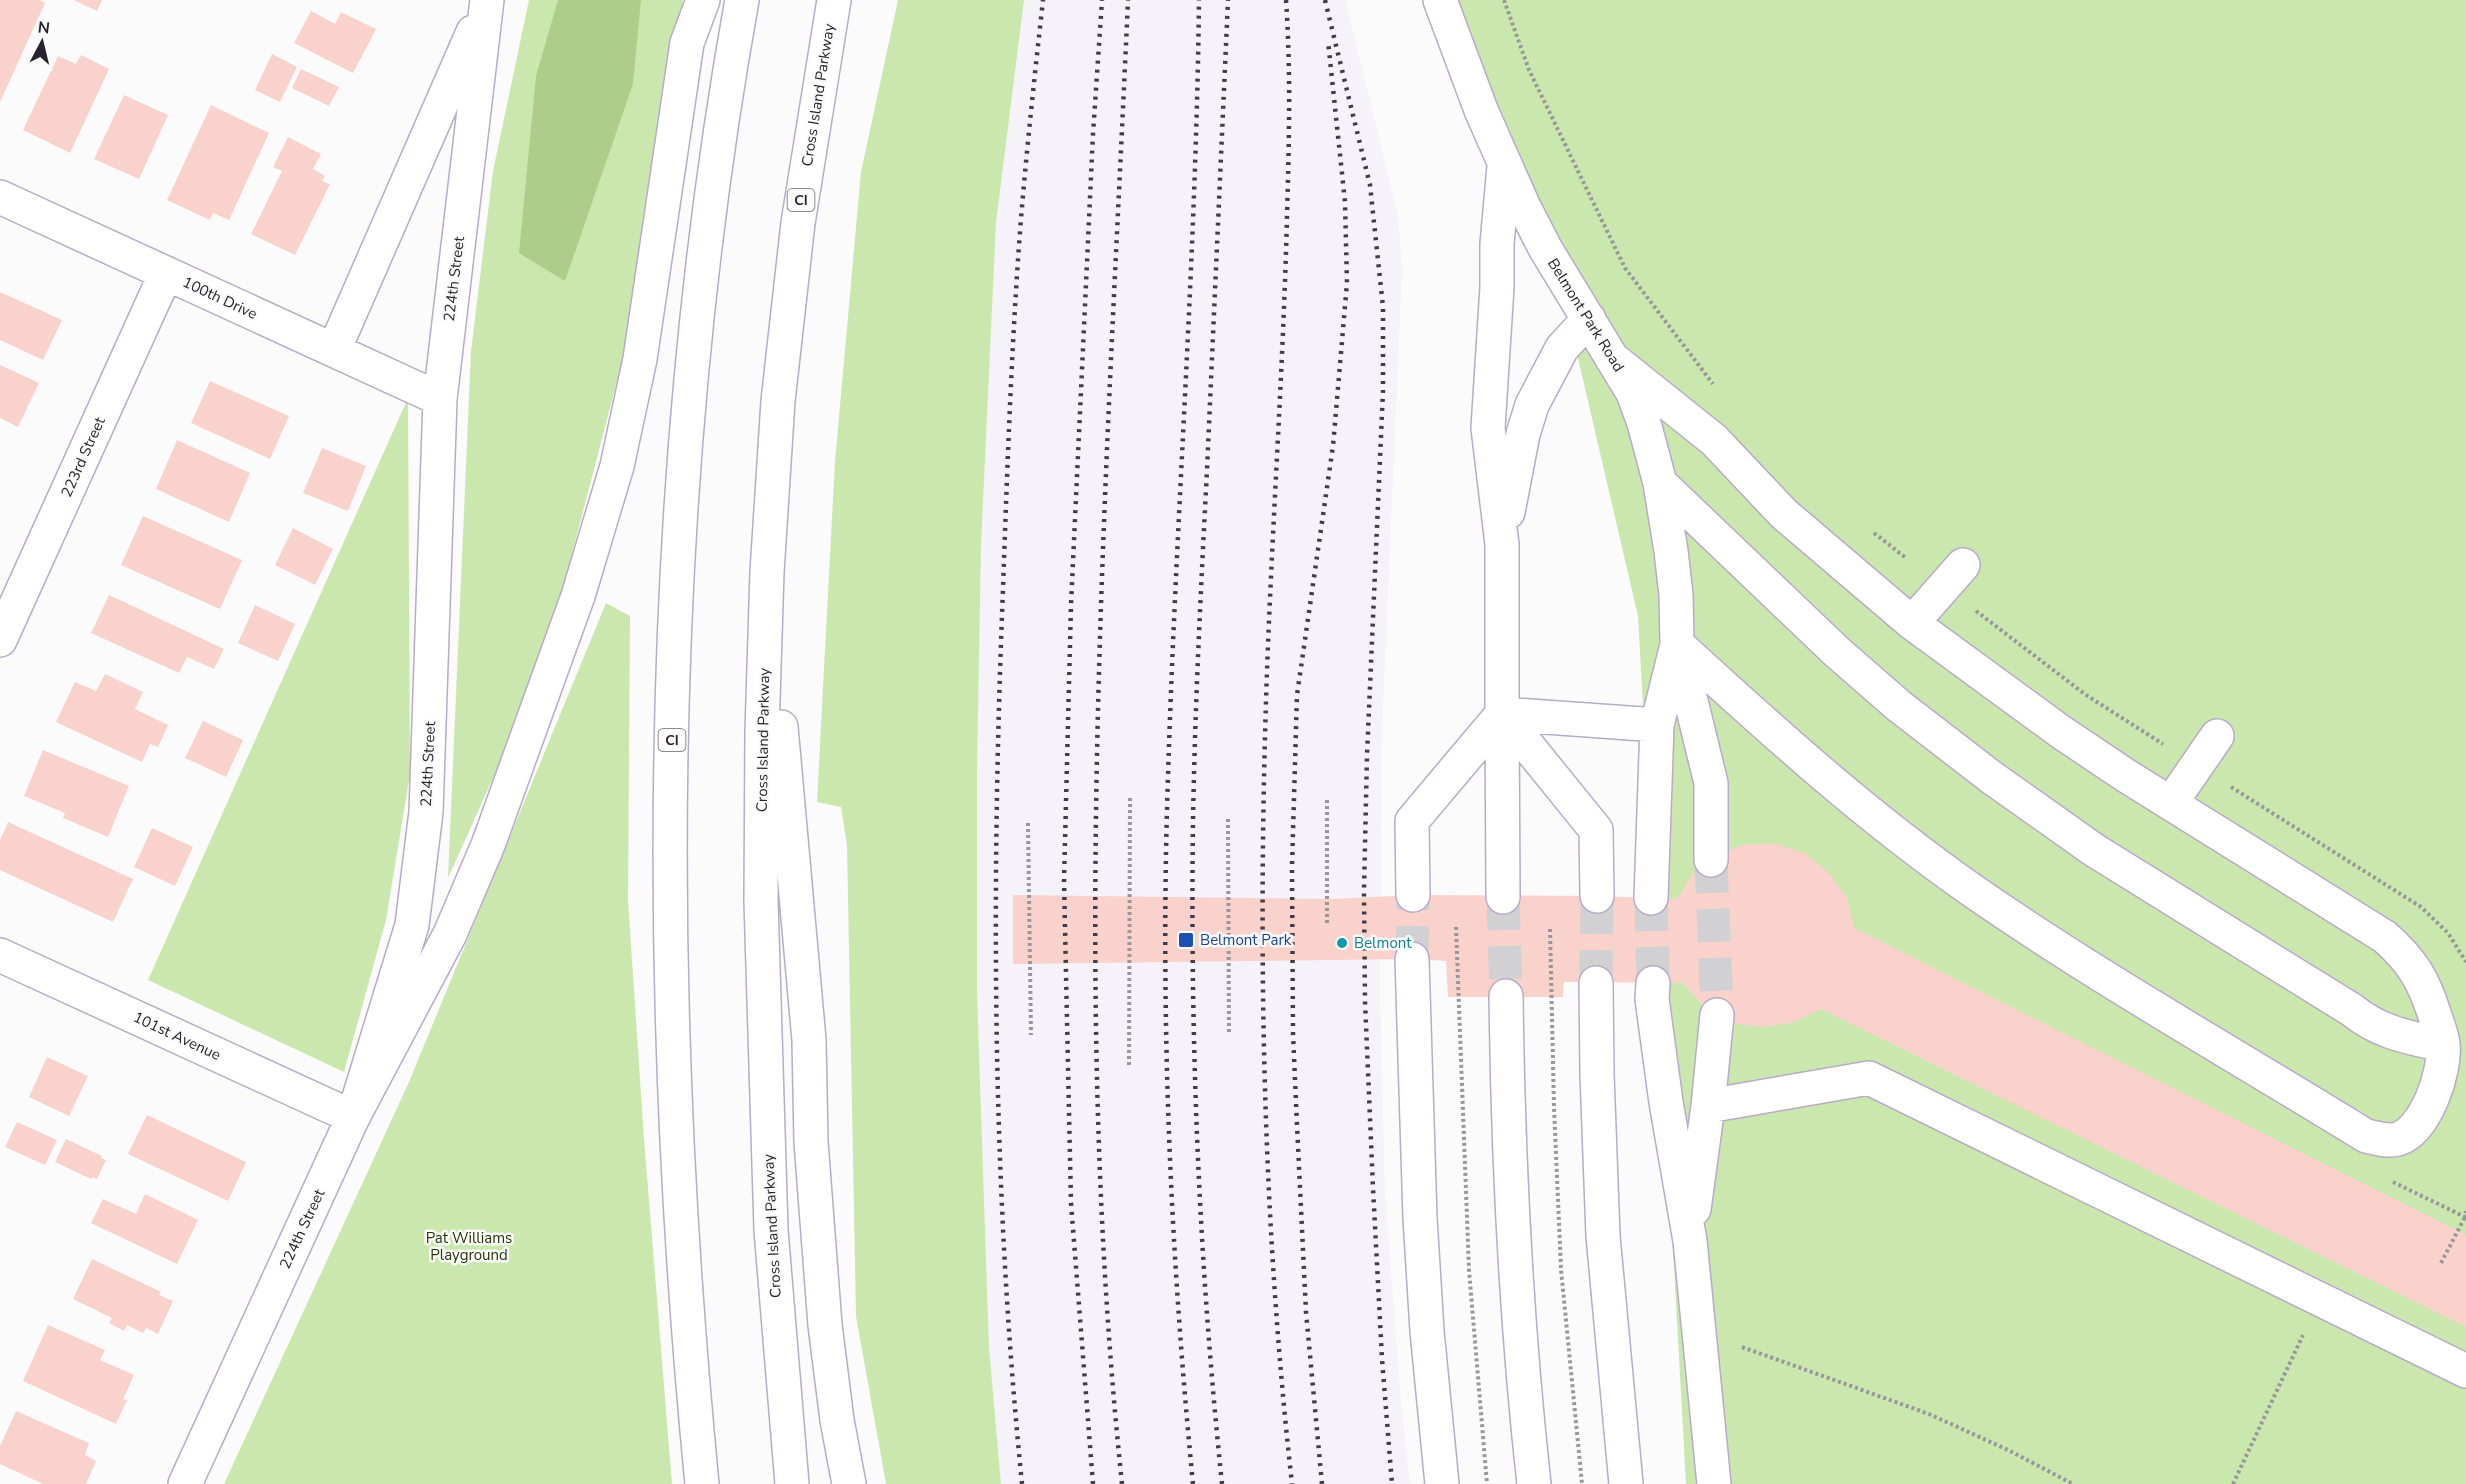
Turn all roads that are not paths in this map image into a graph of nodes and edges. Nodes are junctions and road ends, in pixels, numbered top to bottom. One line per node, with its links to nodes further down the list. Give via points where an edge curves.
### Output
1 (487, 0): 10 (main road, 224th Street); 12 (main road, 224th Street)
2 (703, 0): 37 (main road, via 687,43 640,359 616,466 578,596 488,845 450,934)
3 (742, 0): 41 (main road, CI, via 715,165 698,303 684,457 672,700 671,970 675,1094 691,1374)
4 (834, 0): 16 (main road, Cross Island Parkway / CI, via 798,223 778,402)
5 (1440, 0): 6 (main road, Belmont Park Road)
6 (1504, 162): 9 (main road, Belmont Park Road, via 1545,248); 14 (main road, via 1488,428)
7 (0, 196): 8 (main road, 100th Drive)
8 (166, 273): 10 (main road, 100th Drive); 18 (main road, 223rd Street)
9 (1589, 319): 11 (main road, Belmont Park Road); 14 (main road, via 1562,348 1532,405)
10 (334, 350): 12 (main road, 100th Drive)
11 (1614, 360): 13 (main road, Belmont Park Road, via 1633,393); 17 (main road, via 1714,440 1784,514)
12 (440, 399): 37 (main road, 224th Street, via 421,863 412,925)
13 (1660, 483): 19 (main road, Belmont Park Road, via 1676,595); 35 (main road, via 1899,706 2031,806 2368,1023)
14 (1502, 544): 20 (main road)
15 (1963, 564): 17 (main road)
16 (767, 572): 42 (main road, Cross Island Parkway / CI, via 761,889 765,1064 771,1230); 43 (main road, via 809,1040 811,1142 822,1290 837,1420)
17 (1912, 623): 23 (main road, via 2061,732)
18 (0, 640)
19 (1677, 644): 21 (main road); 24 (main road, via 1711,783); 35 (main road, via 1836,787 1974,891 2142,1000 2366,1136 2388,1141 2411,1132 2433,1096)
20 (1502, 714): 21 (main road); 25 (main road, via 1413,821); 26 (main road, via 1596,830); 27 (main road)
21 (1657, 725): 28 (main road)
22 (2217, 736): 23 (main road)
23 (2170, 803): 35 (main road, via 2385,937 2420,976)
24 (1711, 860)
25 (1413, 895)
26 (1597, 896)
27 (1503, 897)
28 (1651, 898)
29 (0, 955): 37 (main road, 101st Avenue)
30 (1412, 959): 44 (main road, via 1420,1218)
31 (1596, 983): 46 (main road, via 1603,1236)
32 (1653, 983): 38 (main road, via 1666,1102)
33 (1506, 996): 45 (main road, via 1510,1159)
34 (1717, 1015): 36 (main road)
35 (2443, 1045)
36 (1708, 1106): 38 (main road); 39 (main road, via 1869,1078)
37 (353, 1117): 40 (main road, 224th Street)
38 (1690, 1241): 47 (main road)
39 (2466, 1371)
40 (185, 1484)
41 (702, 1484)
42 (792, 1484)
43 (849, 1484)
44 (1442, 1484)
45 (1534, 1484)
46 (1626, 1484)
47 (1714, 1484)

